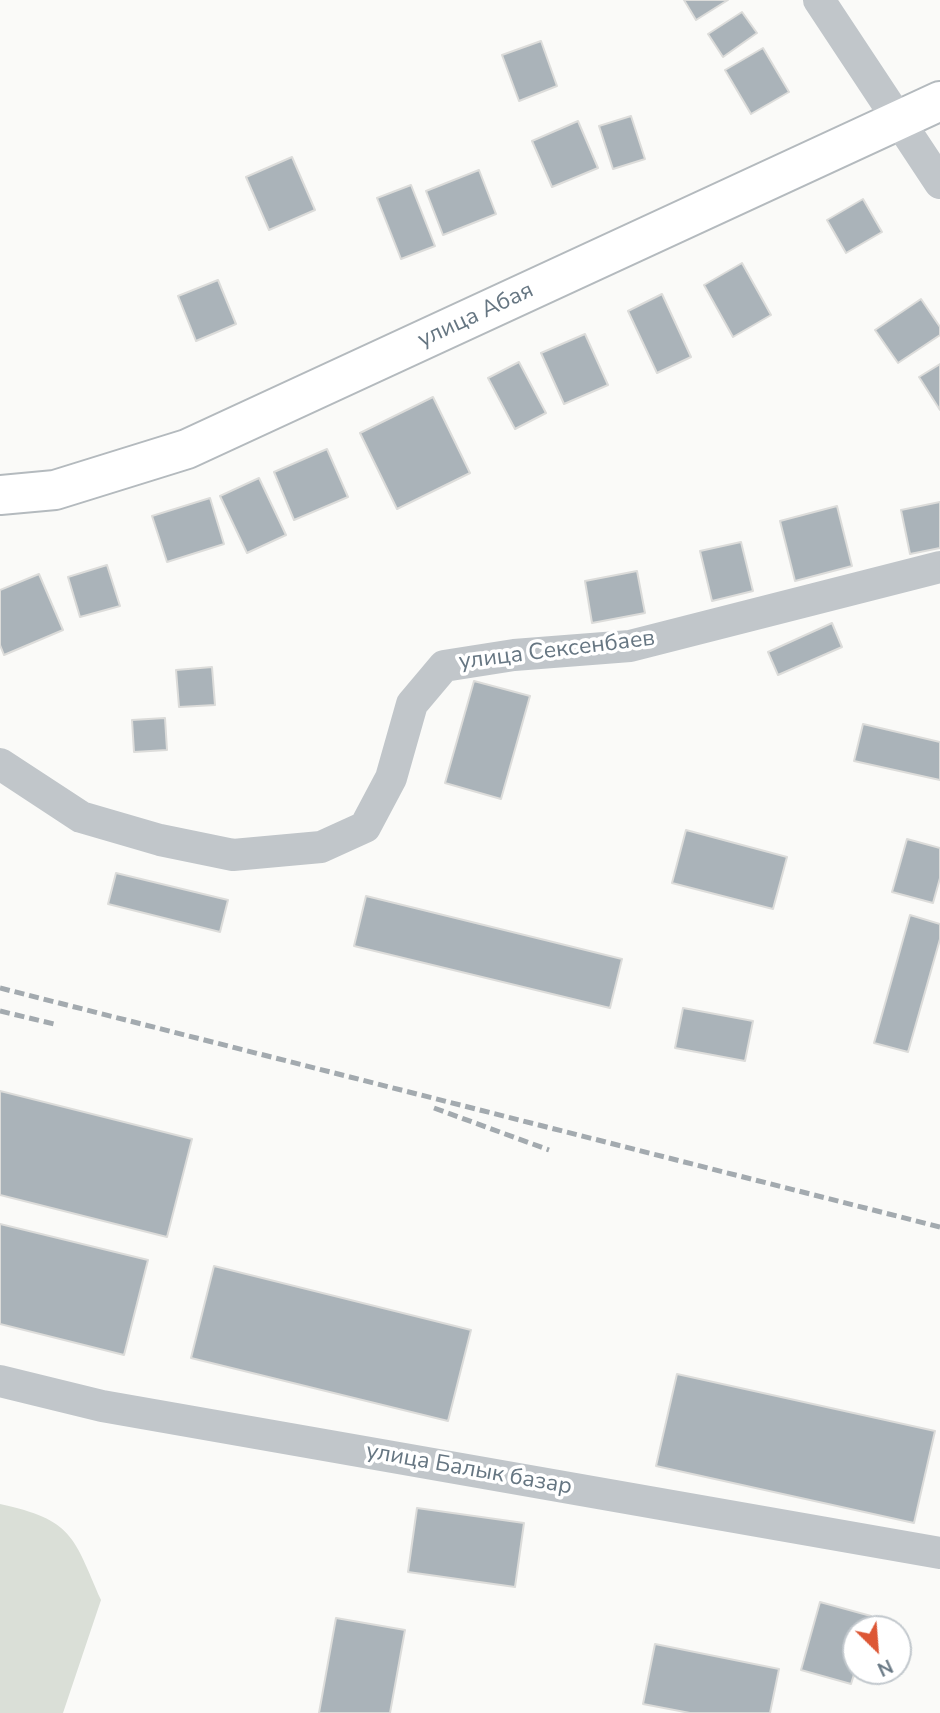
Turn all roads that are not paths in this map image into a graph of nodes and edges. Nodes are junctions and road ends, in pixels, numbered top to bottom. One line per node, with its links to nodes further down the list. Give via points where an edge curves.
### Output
1 (819, 0): 3 (street)
2 (940, 101): 3 (street, улица Абая)
3 (898, 120): 4 (street); 5 (street, улица Абая, via 187,449 55,490)
4 (940, 183)
5 (0, 495)
6 (940, 567): 7 (street, улица Сексенбаев, via 630,646 444,666 412,704 391,778 365,827 321,848 233,855 160,840 82,817)
7 (0, 764)
8 (0, 1381): 9 (street, улица Балык базар, via 102,1406)
9 (940, 1553)

